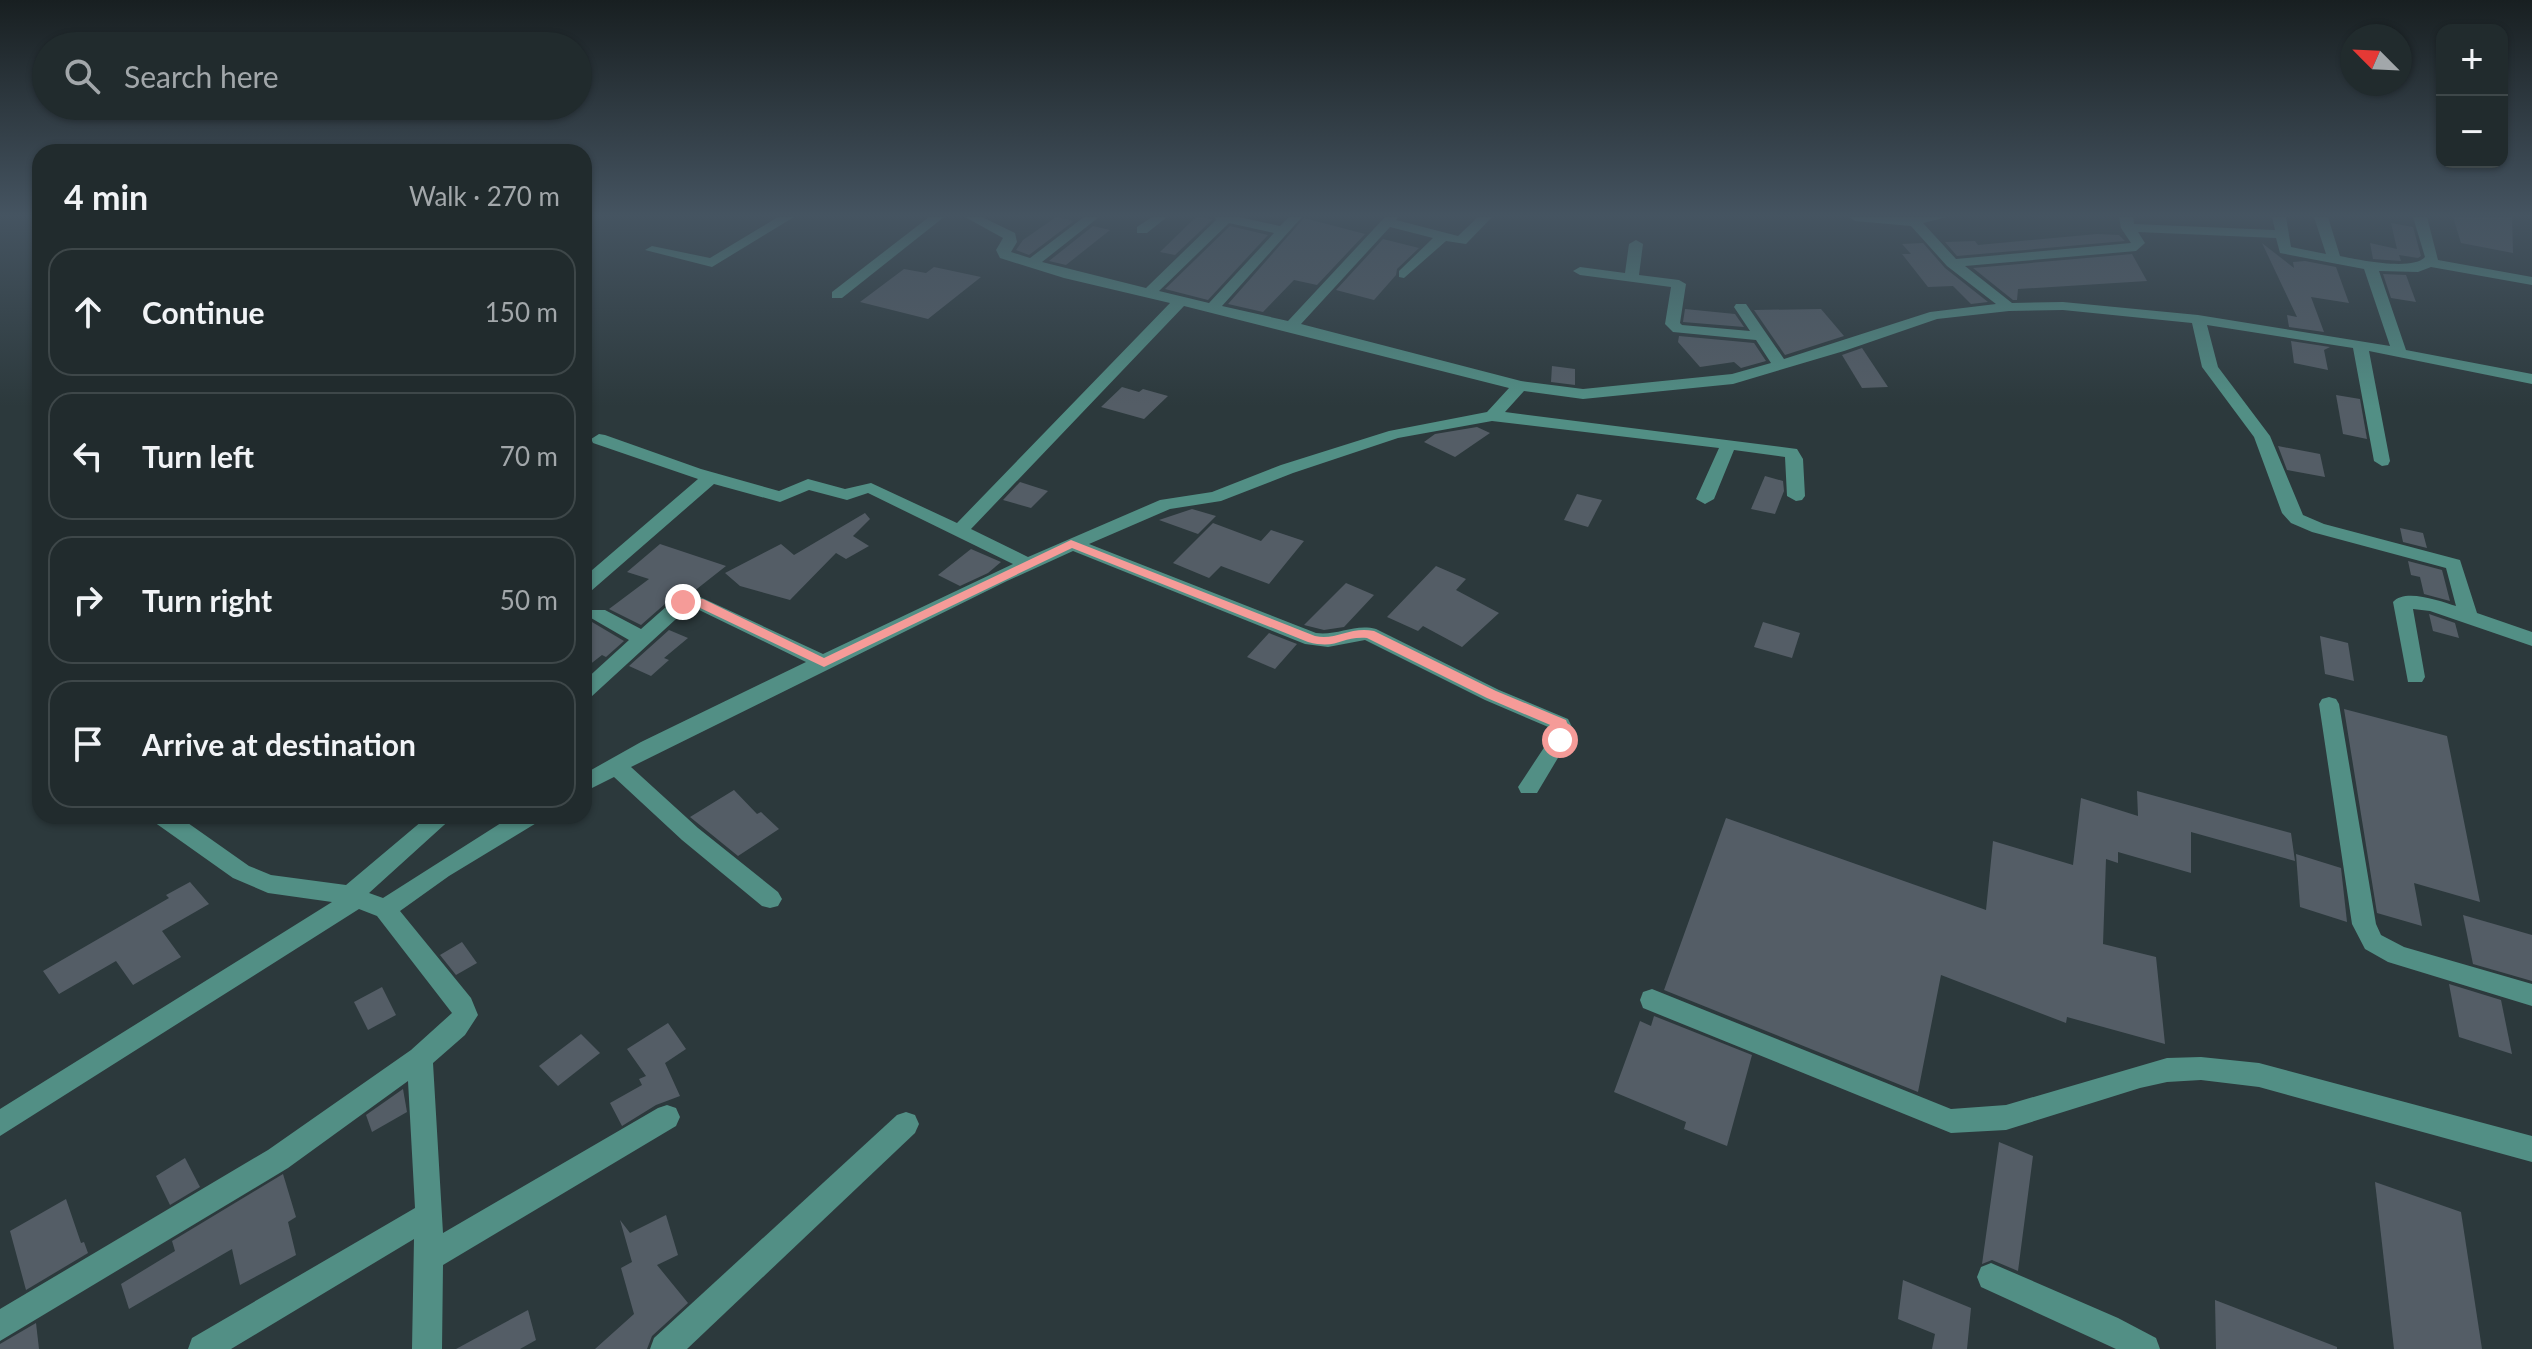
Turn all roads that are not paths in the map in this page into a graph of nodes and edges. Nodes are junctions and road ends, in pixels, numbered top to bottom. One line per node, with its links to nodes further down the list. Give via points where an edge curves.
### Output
1 (856, 280): 10 (street)
2 (1093, 280): 9 (street)
3 (1162, 280): 9 (street)
4 (1238, 280): 14 (street)
5 (1334, 280): 16 (street)
6 (1652, 280): 17 (street, via 1679,284 1674,327)
7 (1974, 280): 13 (street)
8 (2375, 280): 19 (street)
9 (1148, 294): 11 (street)
10 (837, 295)
11 (1180, 301): 14 (street); 30 (street)
12 (1741, 307): 17 (street)
13 (2009, 307): 15 (street, via 2077,306); 20 (street, via 1935,315)
14 (1212, 308): 16 (street)
15 (2198, 319): 18 (street); 35 (street, via 2210,367 2262,436 2291,513 2318,528 2454,564)
16 (1291, 326): 22 (street)
17 (1760, 336): 20 (street)
18 (2360, 345): 19 (street); 26 (street)
19 (2400, 354): 21 (street)
20 (1781, 366): 22 (street, via 1733,379 1594,393)
21 (2532, 379)
22 (1520, 386): 23 (street)
23 (1492, 416): 25 (street); 31 (street, via 1395,434 1215,497 1166,504)
24 (599, 439): 27 (street)
25 (1728, 446): 28 (street, via 1791,453); 29 (street)
26 (2382, 461)
27 (711, 477): 30 (street, via 783,497 808,484 844,495 871,488); 33 (street)
28 (1796, 496)
29 (1705, 499)
30 (959, 531): 32 (street)
31 (1071, 544): 32 (street); 44 (street, via 1312,639 1327,643 1354,633 1369,634 1561,724 1560,740)
32 (1027, 564): 38 (street)
33 (592, 580)
34 (598, 614): 36 (street)
35 (2468, 617): 37 (street); 39 (street, via 2402,602)
36 (643, 639): 38 (street, via 683,602 698,602); 40 (street)
37 (2532, 639)
38 (824, 663): 42 (street)
39 (2415, 677)
40 (592, 685)
41 (2329, 704): 51 (street, via 2364,924 2373,942 2397,955)
42 (616, 766): 43 (street); 49 (street)
43 (592, 780)
44 (1529, 787)
45 (173, 824): 48 (street, via 241,872 268,884)
46 (434, 824): 48 (street)
47 (518, 824): 50 (street)
48 (353, 897): 50 (street); 55 (street)
49 (770, 899)
50 (385, 909): 53 (street, via 465,1015)
51 (2532, 995)
52 (1652, 1000): 57 (street, via 1951,1121 2005,1118 2168,1070 2220,1070 2259,1075)
53 (420, 1058): 58 (street); 61 (street, via 278,1159)
54 (667, 1117): 59 (street)
55 (0, 1124)
56 (906, 1124): 64 (street)
57 (2532, 1149)
58 (429, 1215): 59 (street); 62 (street)
59 (428, 1258): 63 (street)
60 (1991, 1277): 65 (street)
61 (0, 1326)
62 (203, 1349)
63 (427, 1349)
64 (665, 1349)
65 (2145, 1349)

